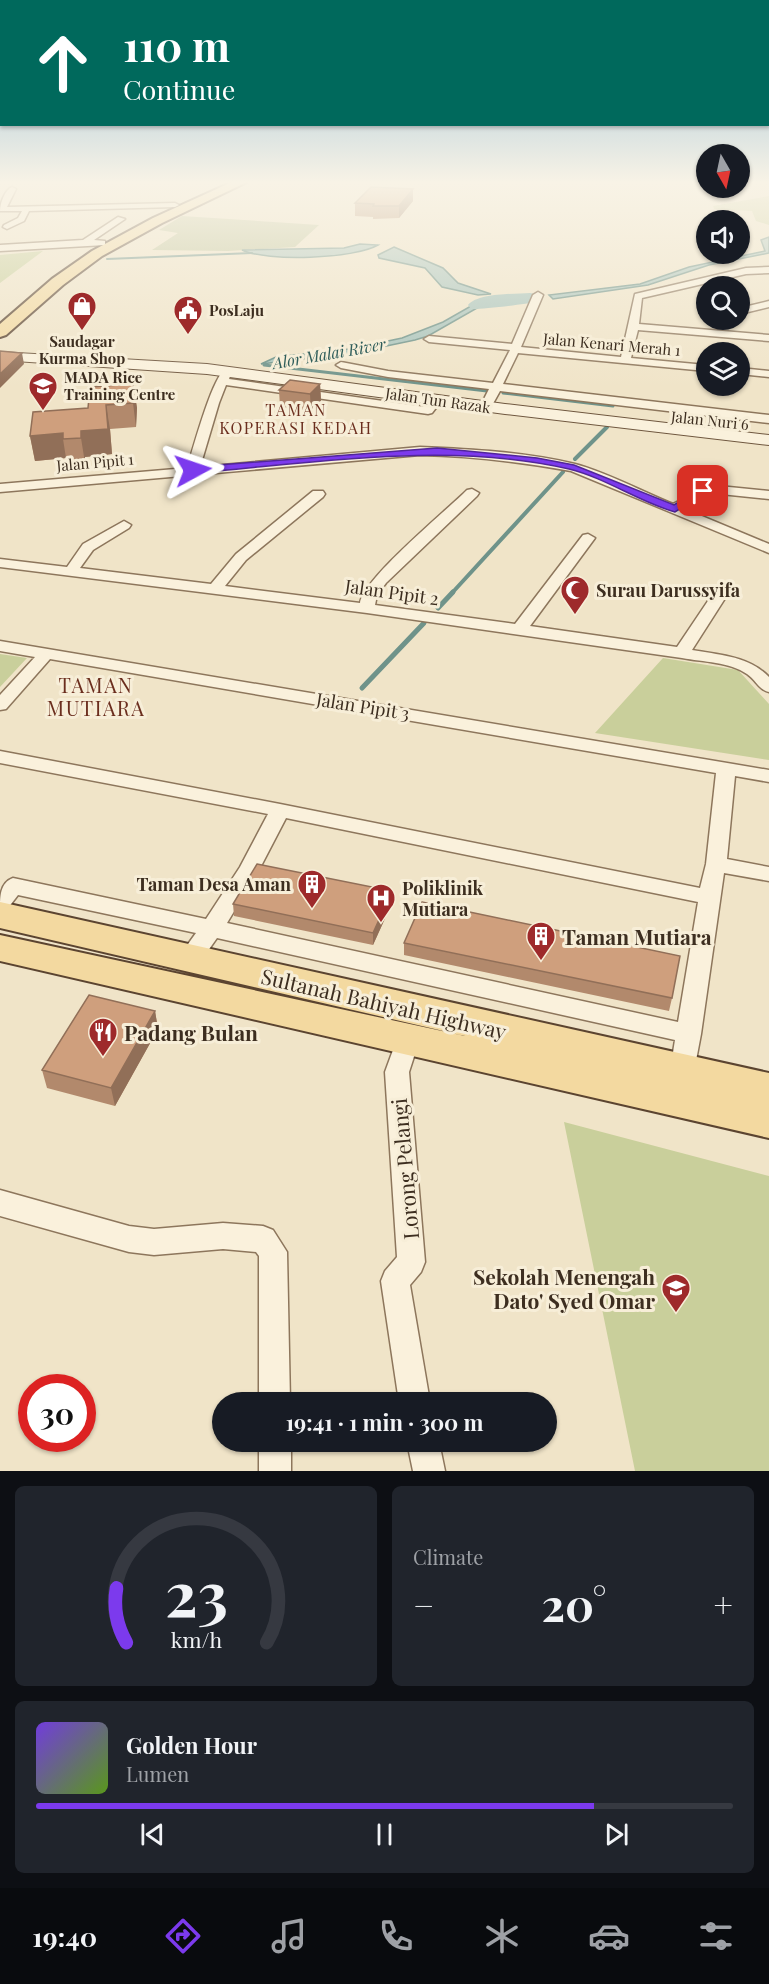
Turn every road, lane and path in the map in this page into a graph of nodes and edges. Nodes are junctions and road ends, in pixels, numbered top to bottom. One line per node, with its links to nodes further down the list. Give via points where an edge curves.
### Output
1 (82, 251): 7 (main road)
2 (106, 251): 9 (main road, via 70,272)
3 (769, 270): 8 (street, via 746,271 638,296)
4 (538, 295): 12 (street)
5 (769, 304): 6 (street)
6 (750, 309)
7 (0, 317)
8 (634, 327): 10 (street, via 730,331); 15 (street)
9 (0, 332)
10 (769, 338)
11 (429, 339): 12 (street, Jalan Kenari Merah 1)
12 (515, 349): 15 (street, Jalan Kenari Merah 1); 21 (street)
13 (0, 350): 21 (main road, Jalan Tun Razak, via 215,364)
14 (0, 356): 20 (main road, Jalan Tun Razak, via 139,363)
15 (625, 360): 17 (street, Jalan Kenari Merah 1)
16 (341, 365): 21 (street)
17 (696, 367)
18 (750, 372): 19 (street)
19 (769, 374)
20 (224, 376): 21 (main road, Jalan Tun Razak, via 436,400); 27 (street)
21 (490, 398): 22 (street); 24 (main road, Jalan Tun Razak); 25 (main road, Jalan Tun Razak)
22 (769, 419)
23 (647, 430): 24 (street, Jalan Nuri 6)
24 (665, 430): 26 (main road, Jalan Tun Razak)
25 (769, 433)
26 (769, 441)
27 (193, 470): 28 (street, Jalan Pipit 1); 32 (street, Jalan Pipit 1, via 408,452 454,452 562,464)
28 (0, 488)
29 (472, 493): 40 (street, via 381,580 369,595)
30 (318, 494): 38 (street, via 241,557)
31 (769, 495): 32 (street, via 709,489)
32 (675, 509): 35 (street, Jalan Pipit 1)
33 (124, 525): 37 (street, via 88,547)
34 (588, 538): 41 (street)
35 (769, 549)
36 (0, 563): 37 (street, Jalan Pipit 2)
37 (71, 571): 38 (street, Jalan Pipit 2)
38 (215, 589): 40 (street, Jalan Pipit 2)
39 (723, 589): 44 (street)
40 (367, 608): 41 (street, Jalan Pipit 2)
41 (519, 630): 44 (street, Jalan Pipit 2)
42 (0, 646): 43 (street, Jalan Pipit 3)
43 (47, 653): 46 (street); 48 (street, Jalan Pipit 3)
44 (682, 653): 45 (street, Jalan Pipit 2, via 738,663 754,671)
45 (769, 687)
46 (0, 705)
47 (0, 757): 50 (street)
48 (726, 769): 49 (street, Jalan Pipit 3); 51 (street)
49 (769, 776)
50 (280, 810): 53 (street); 56 (street, via 254,864)
51 (716, 864): 52 (street); 53 (street)
52 (769, 874)
53 (709, 897): 60 (street)
54 (0, 903): 56 (street, via 13,886)
55 (0, 915): 58 (main road, Sultanah Bahiyah Highway)
56 (213, 928): 58 (street); 60 (street)
57 (0, 948): 59 (main road, Sultanah Bahiyah Highway)
58 (189, 958): 60 (main road, Sultanah Bahiyah Highway)
59 (408, 1038): 62 (main road, Sultanah Bahiyah Highway); 65 (street, Lorong Pelangi, via 397,1072 411,1262 395,1281)
60 (686, 1053): 61 (main road, Sultanah Bahiyah Highway)
61 (769, 1090)
62 (769, 1120)
63 (0, 1203): 64 (street, via 129,1239 263,1239 273,1252)
64 (275, 1392)
65 (413, 1392)
66 (275, 1452): 68 (street)
67 (425, 1452): 69 (street)
68 (275, 1471)
69 (429, 1471)

